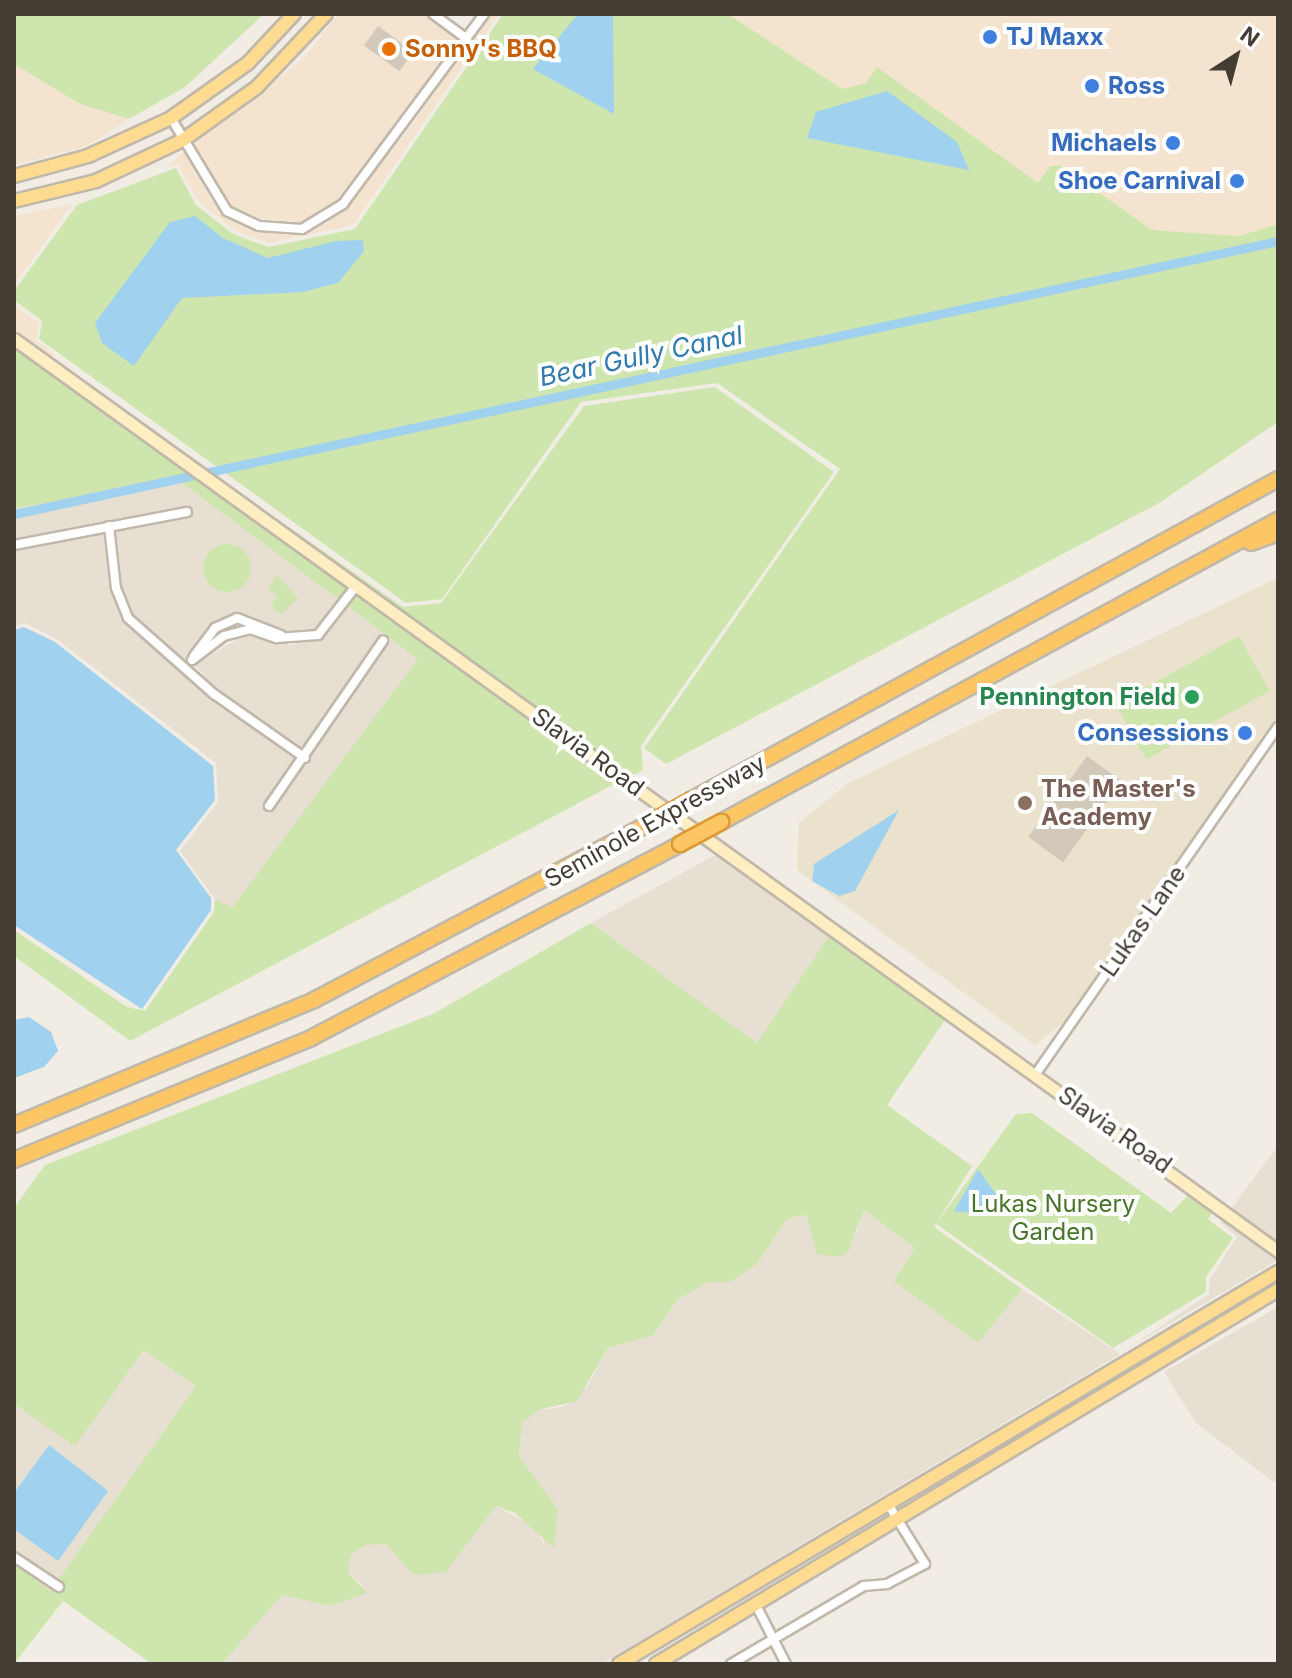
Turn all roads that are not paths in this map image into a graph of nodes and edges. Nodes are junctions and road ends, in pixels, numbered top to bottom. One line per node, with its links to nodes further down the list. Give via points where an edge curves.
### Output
1 (294, 14): 6 (main road, via 248,63)
2 (326, 14): 7 (main road, via 257,87)
3 (433, 14): 5 (street)
4 (484, 14): 5 (street)
5 (467, 39): 7 (street, via 343,204 302,229 259,226 227,211)
6 (171, 118): 7 (street); 8 (main road, via 88,156)
7 (183, 140): 9 (main road, via 96,181)
8 (14, 176)
9 (14, 201)
10 (14, 339): 18 (street, Slavia Road)
11 (1278, 476): 25 (highway, Seminole Expressway, bridge, via 650,823 314,1000)
12 (187, 512): 14 (street)
13 (1278, 520): 17 (highway, Seminole Expressway)
14 (109, 526): 16 (street); 20 (street, via 121,608)
15 (1278, 533): 17 (highway)
16 (14, 545)
17 (1205, 560): 26 (highway, Seminole Expressway, bridge, via 336,1026)
18 (356, 586): 20 (street, via 326,629 289,639 238,631); 24 (street, Slavia Road)
19 (383, 641): 22 (street)
20 (185, 668): 22 (street)
21 (1278, 727): 24 (street, Lukas Lane)
22 (305, 758): 23 (street)
23 (269, 806)
24 (1035, 1075): 27 (street, Slavia Road)
25 (14, 1125)
26 (14, 1160)
27 (1278, 1251)
28 (1278, 1272): 30 (main road)
29 (1278, 1290): 31 (main road)
30 (888, 1504): 31 (street); 37 (main road)
31 (896, 1518): 34 (main road); 35 (street, via 925,1564 887,1584 864,1586)
32 (14, 1557): 33 (street)
33 (59, 1587)
34 (755, 1603): 35 (street); 36 (main road)
35 (775, 1639): 38 (street); 39 (street)
36 (661, 1663)
37 (619, 1664)
38 (731, 1664)
39 (786, 1664)

